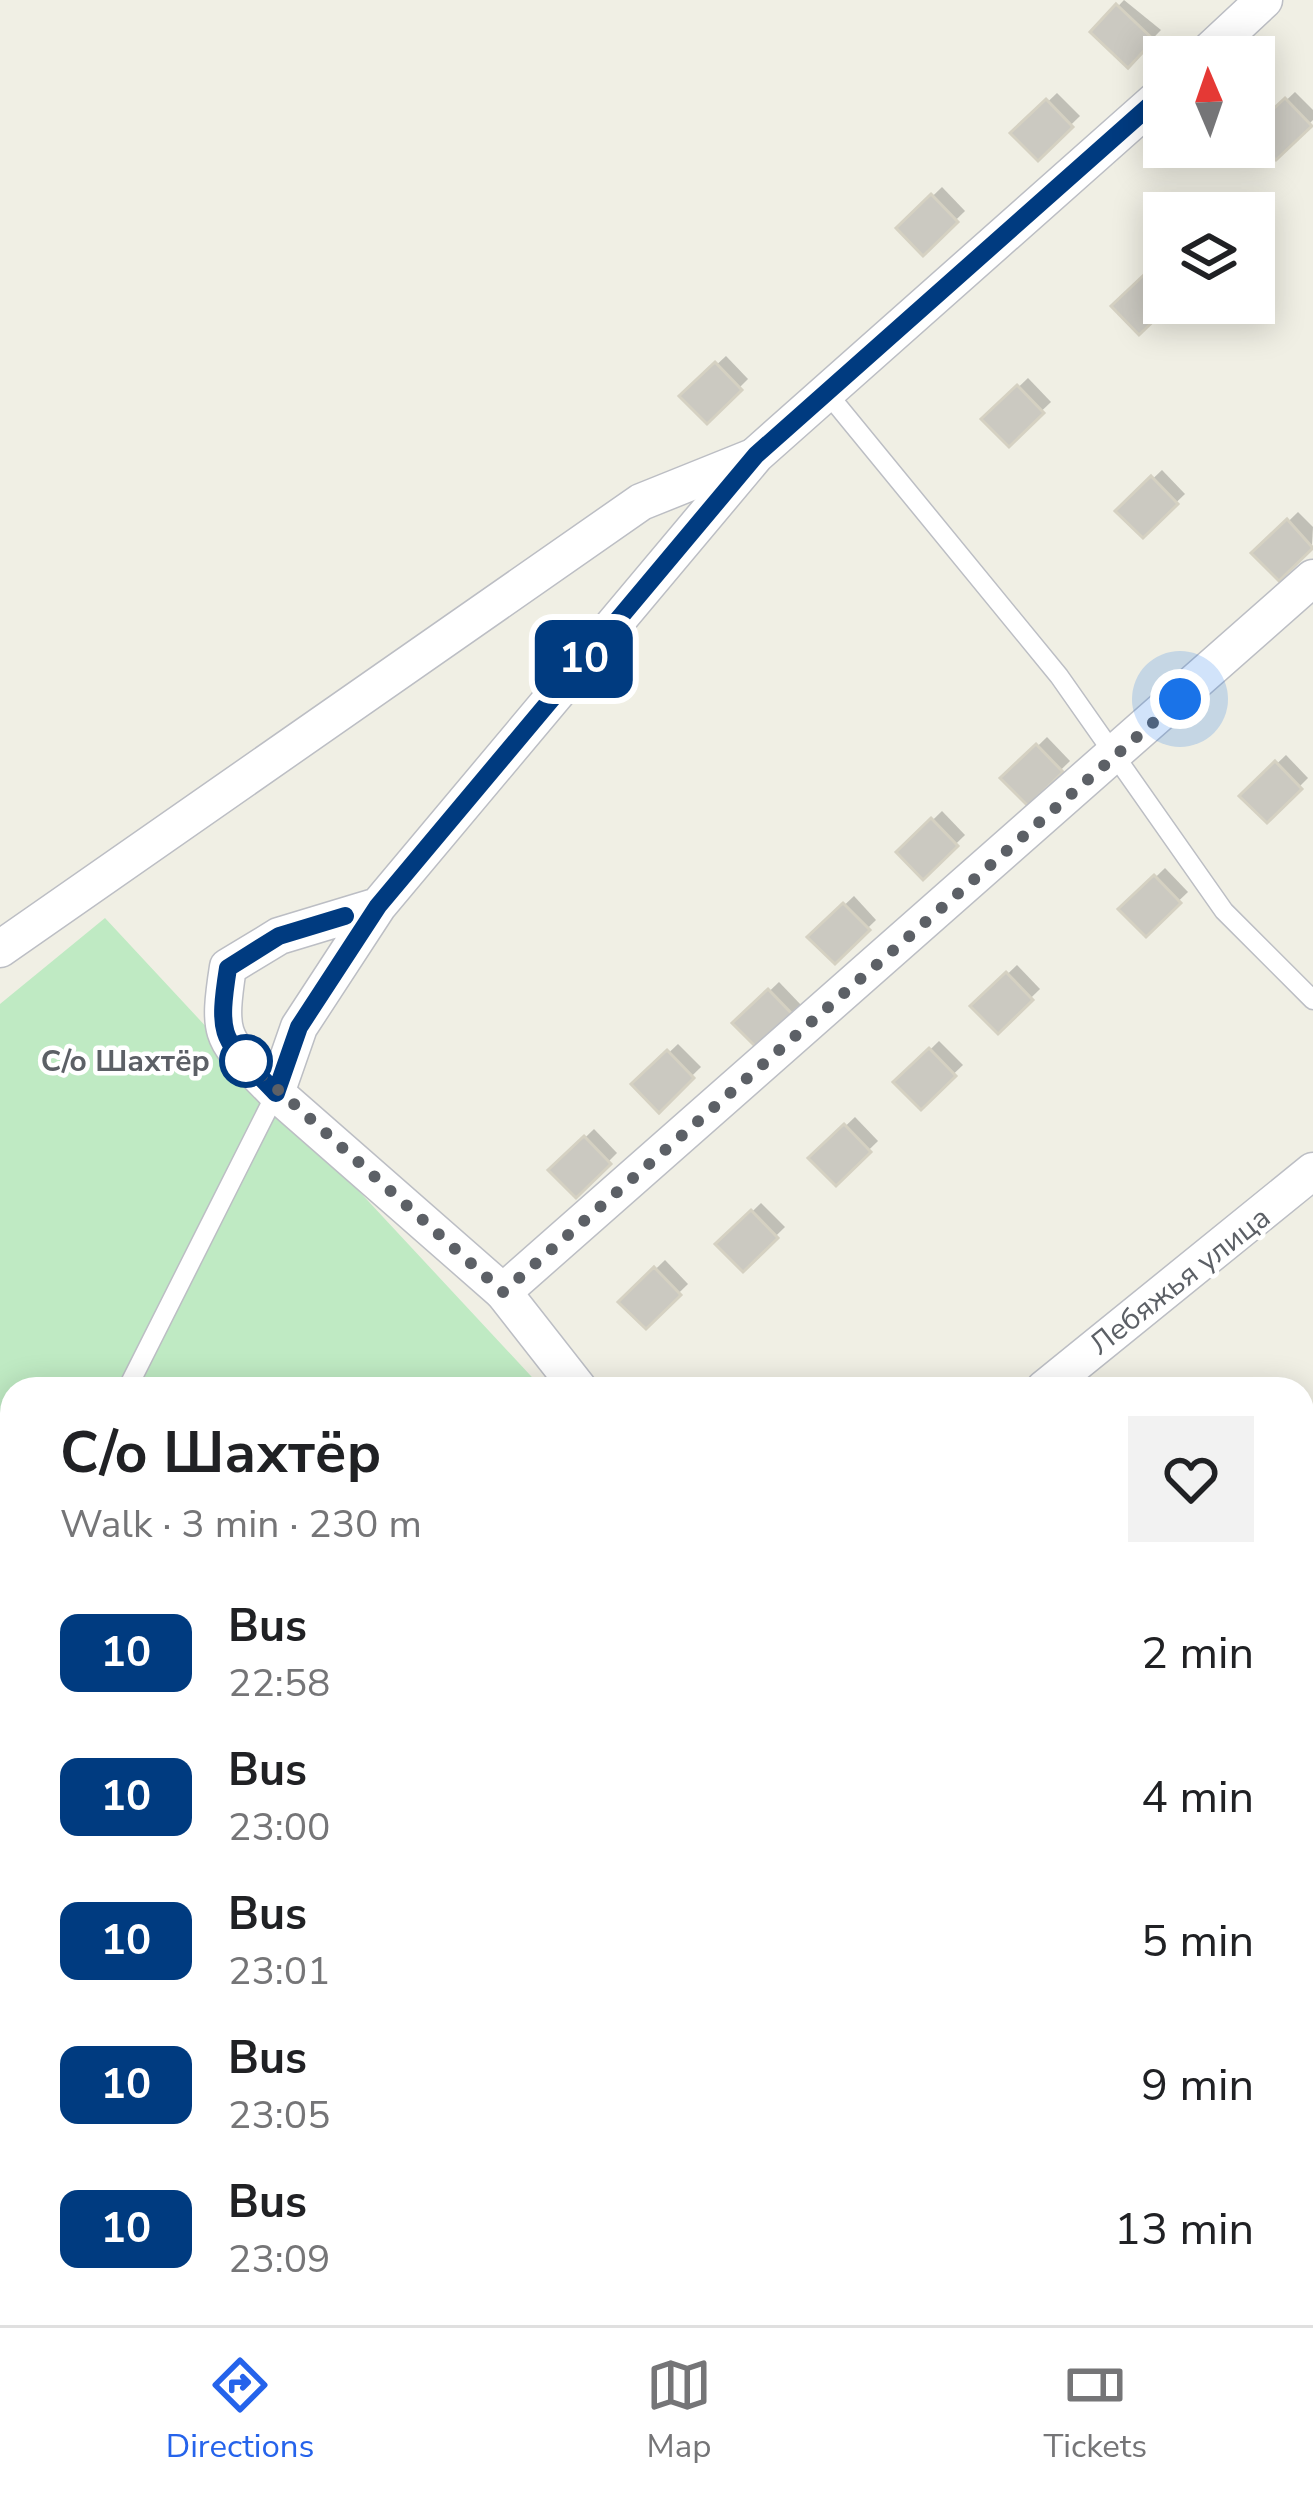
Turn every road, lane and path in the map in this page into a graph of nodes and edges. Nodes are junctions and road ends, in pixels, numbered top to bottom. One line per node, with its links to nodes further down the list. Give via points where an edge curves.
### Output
1 (1264, 0): 2 (street)
2 (1225, 36)
3 (1143, 112): 4 (street)
4 (828, 394): 5 (street); 7 (lane, via 1059,676)
5 (756, 455): 8 (street); 9 (street, via 641,502)
6 (1313, 578): 7 (street)
7 (1113, 759): 10 (lane, via 1224,911); 13 (street)
8 (378, 906): 11 (street, via 299,1027); 11 (street, via 279,936 228,968 219,1024)
9 (0, 949)
10 (1313, 1000)
11 (276, 1093): 13 (street); 14 (lane)
12 (1313, 1172): 16 (street, Лебяжья улица)
13 (503, 1292): 15 (street)
14 (133, 1377)
15 (569, 1377)
16 (1059, 1377)

